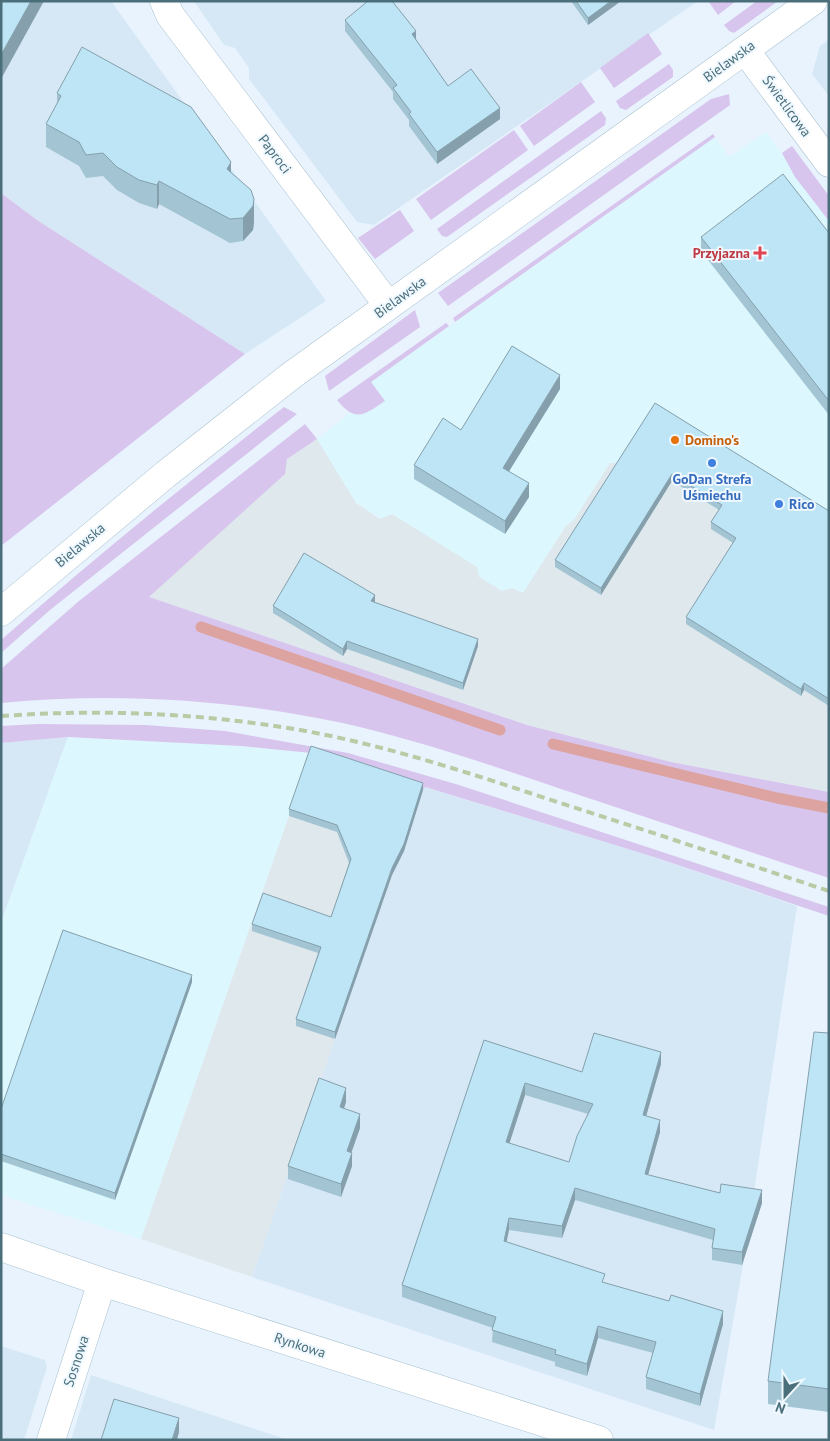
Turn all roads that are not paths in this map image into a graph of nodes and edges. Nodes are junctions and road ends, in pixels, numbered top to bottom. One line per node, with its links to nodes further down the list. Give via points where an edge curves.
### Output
1 (164, 1): 5 (street, Paproci, via 170,15)
2 (813, 1): 3 (street, Bielawska)
3 (745, 50): 4 (street, Świetlicowa); 5 (street, Bielawska)
4 (829, 163)
5 (388, 305): 6 (street, Bielawska, via 173,468)
6 (1, 612)
7 (1, 1247): 8 (street, Rynkowa)
8 (102, 1282): 9 (street, Sosnowa); 10 (street, Rynkowa)
9 (51, 1440)
10 (599, 1440)

